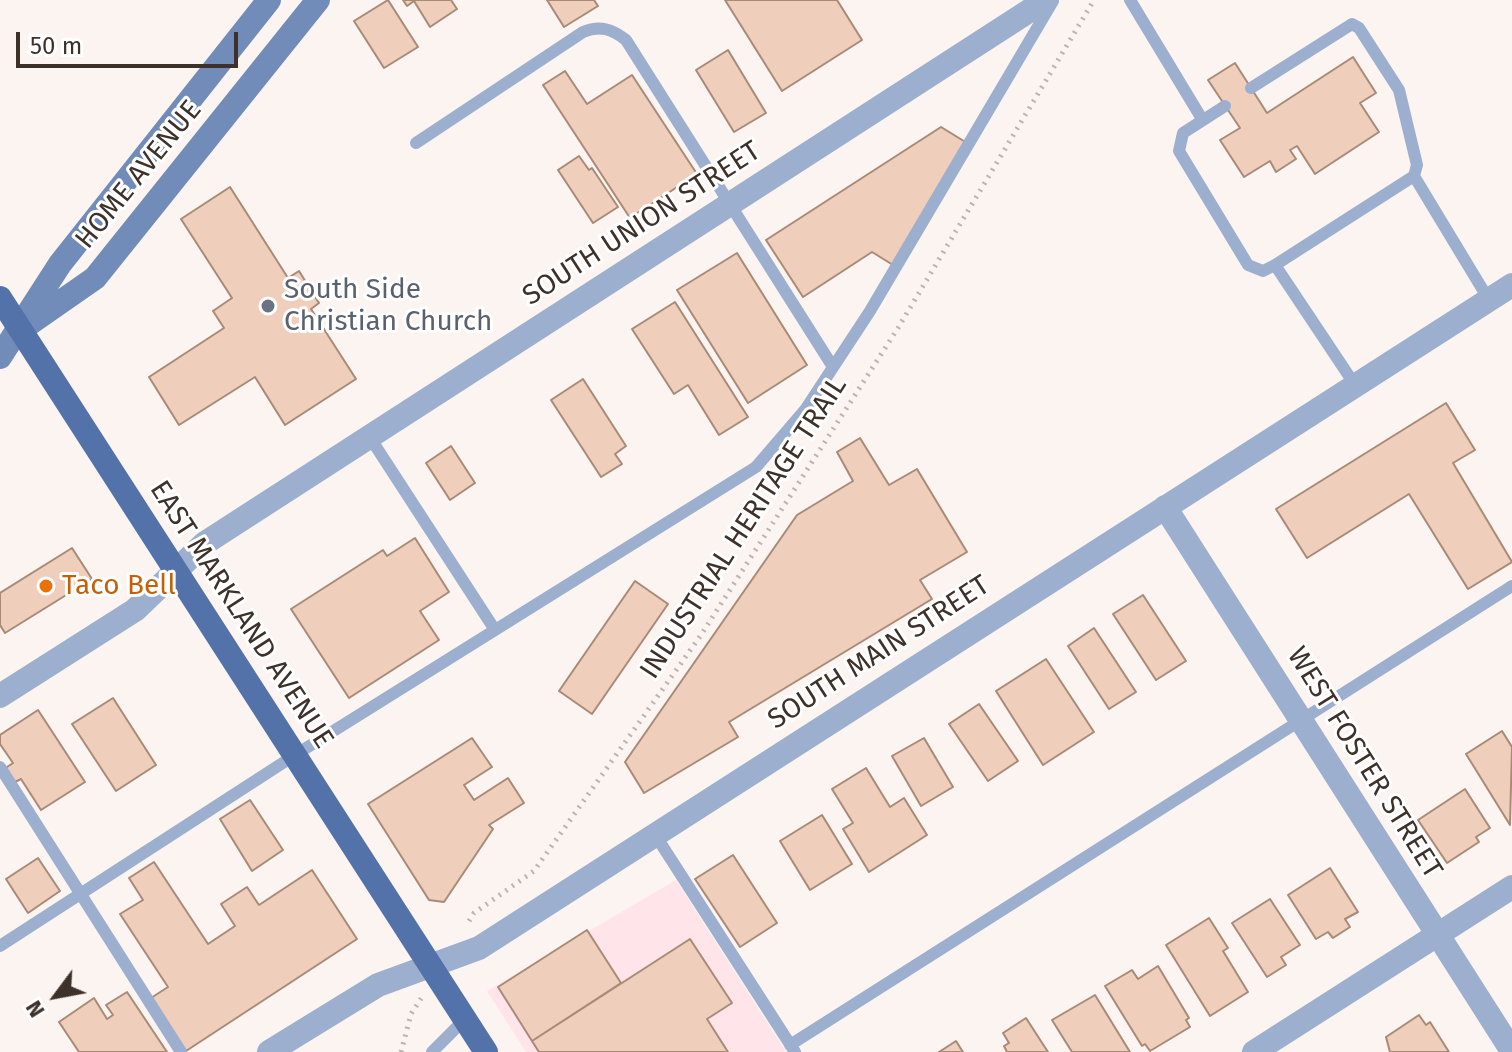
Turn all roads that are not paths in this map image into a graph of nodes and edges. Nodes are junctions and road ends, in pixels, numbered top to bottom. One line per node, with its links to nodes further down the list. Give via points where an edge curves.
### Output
1 (269, 0): 16 (street, HOME AVENUE, via 60,264)
2 (318, 0): 16 (street, HOME AVENUE, via 95,278)
3 (1046, 0): 11 (street, SOUTH UNION STREET)
4 (1054, 0): 18 (lane)
5 (1130, 0): 8 (lane)
6 (1251, 88): 10 (lane, via 1352,24 1402,98 1417,165)
7 (1225, 106): 8 (lane)
8 (1202, 119): 12 (lane, via 1183,133 1184,162 1248,265 1263,271)
9 (416, 143): 11 (lane, via 583,32 603,28 626,40)
10 (1414, 176): 12 (lane); 15 (lane)
11 (730, 203): 18 (lane); 20 (street, SOUTH UNION STREET)
12 (1275, 265): 19 (lane)
13 (1512, 285): 15 (street, SOUTH MAIN STREET)
14 (0, 298): 16 (main road, EAST MARKLAND AVENUE)
15 (1489, 300): 19 (street, SOUTH MAIN STREET)
16 (20, 330): 17 (street, HOME AVENUE); 22 (main road, EAST MARKLAND AVENUE)
17 (0, 357)
18 (833, 367): 24 (lane, via 805,410 756,467)
19 (1355, 385): 21 (street, SOUTH MAIN STREET)
20 (369, 436): 22 (street, SOUTH UNION STREET, via 205,543); 24 (lane)
21 (1165, 507): 26 (street, WEST FOSTER STREET); 29 (street, SOUTH MAIN STREET)
22 (176, 569): 25 (street, SOUTH UNION STREET, via 135,610); 27 (main road, EAST MARKLAND AVENUE)
23 (1512, 586): 26 (lane)
24 (495, 630): 27 (lane)
25 (0, 696)
26 (1302, 722): 32 (street, WEST FOSTER STREET); 36 (lane)
27 (295, 755): 31 (lane); 34 (main road, EAST MARKLAND AVENUE)
28 (0, 767): 31 (lane)
29 (654, 833): 34 (street, SOUTH MAIN STREET, via 479,948); 36 (lane)
30 (1512, 887): 32 (street)
31 (81, 894): 33 (lane); 38 (lane)
32 (1438, 934): 37 (street, WEST FOSTER STREET); 42 (street)
33 (0, 946)
34 (437, 966): 35 (main road, EAST MARKLAND AVENUE); 39 (street, SOUTH MAIN STREET, via 378,985)
35 (465, 1019): 40 (lane); 41 (main road, EAST MARKLAND AVENUE)
36 (792, 1048)
37 (1512, 1051)
38 (181, 1052)
39 (269, 1052)
40 (432, 1052)
41 (486, 1052)
42 (1254, 1052)

